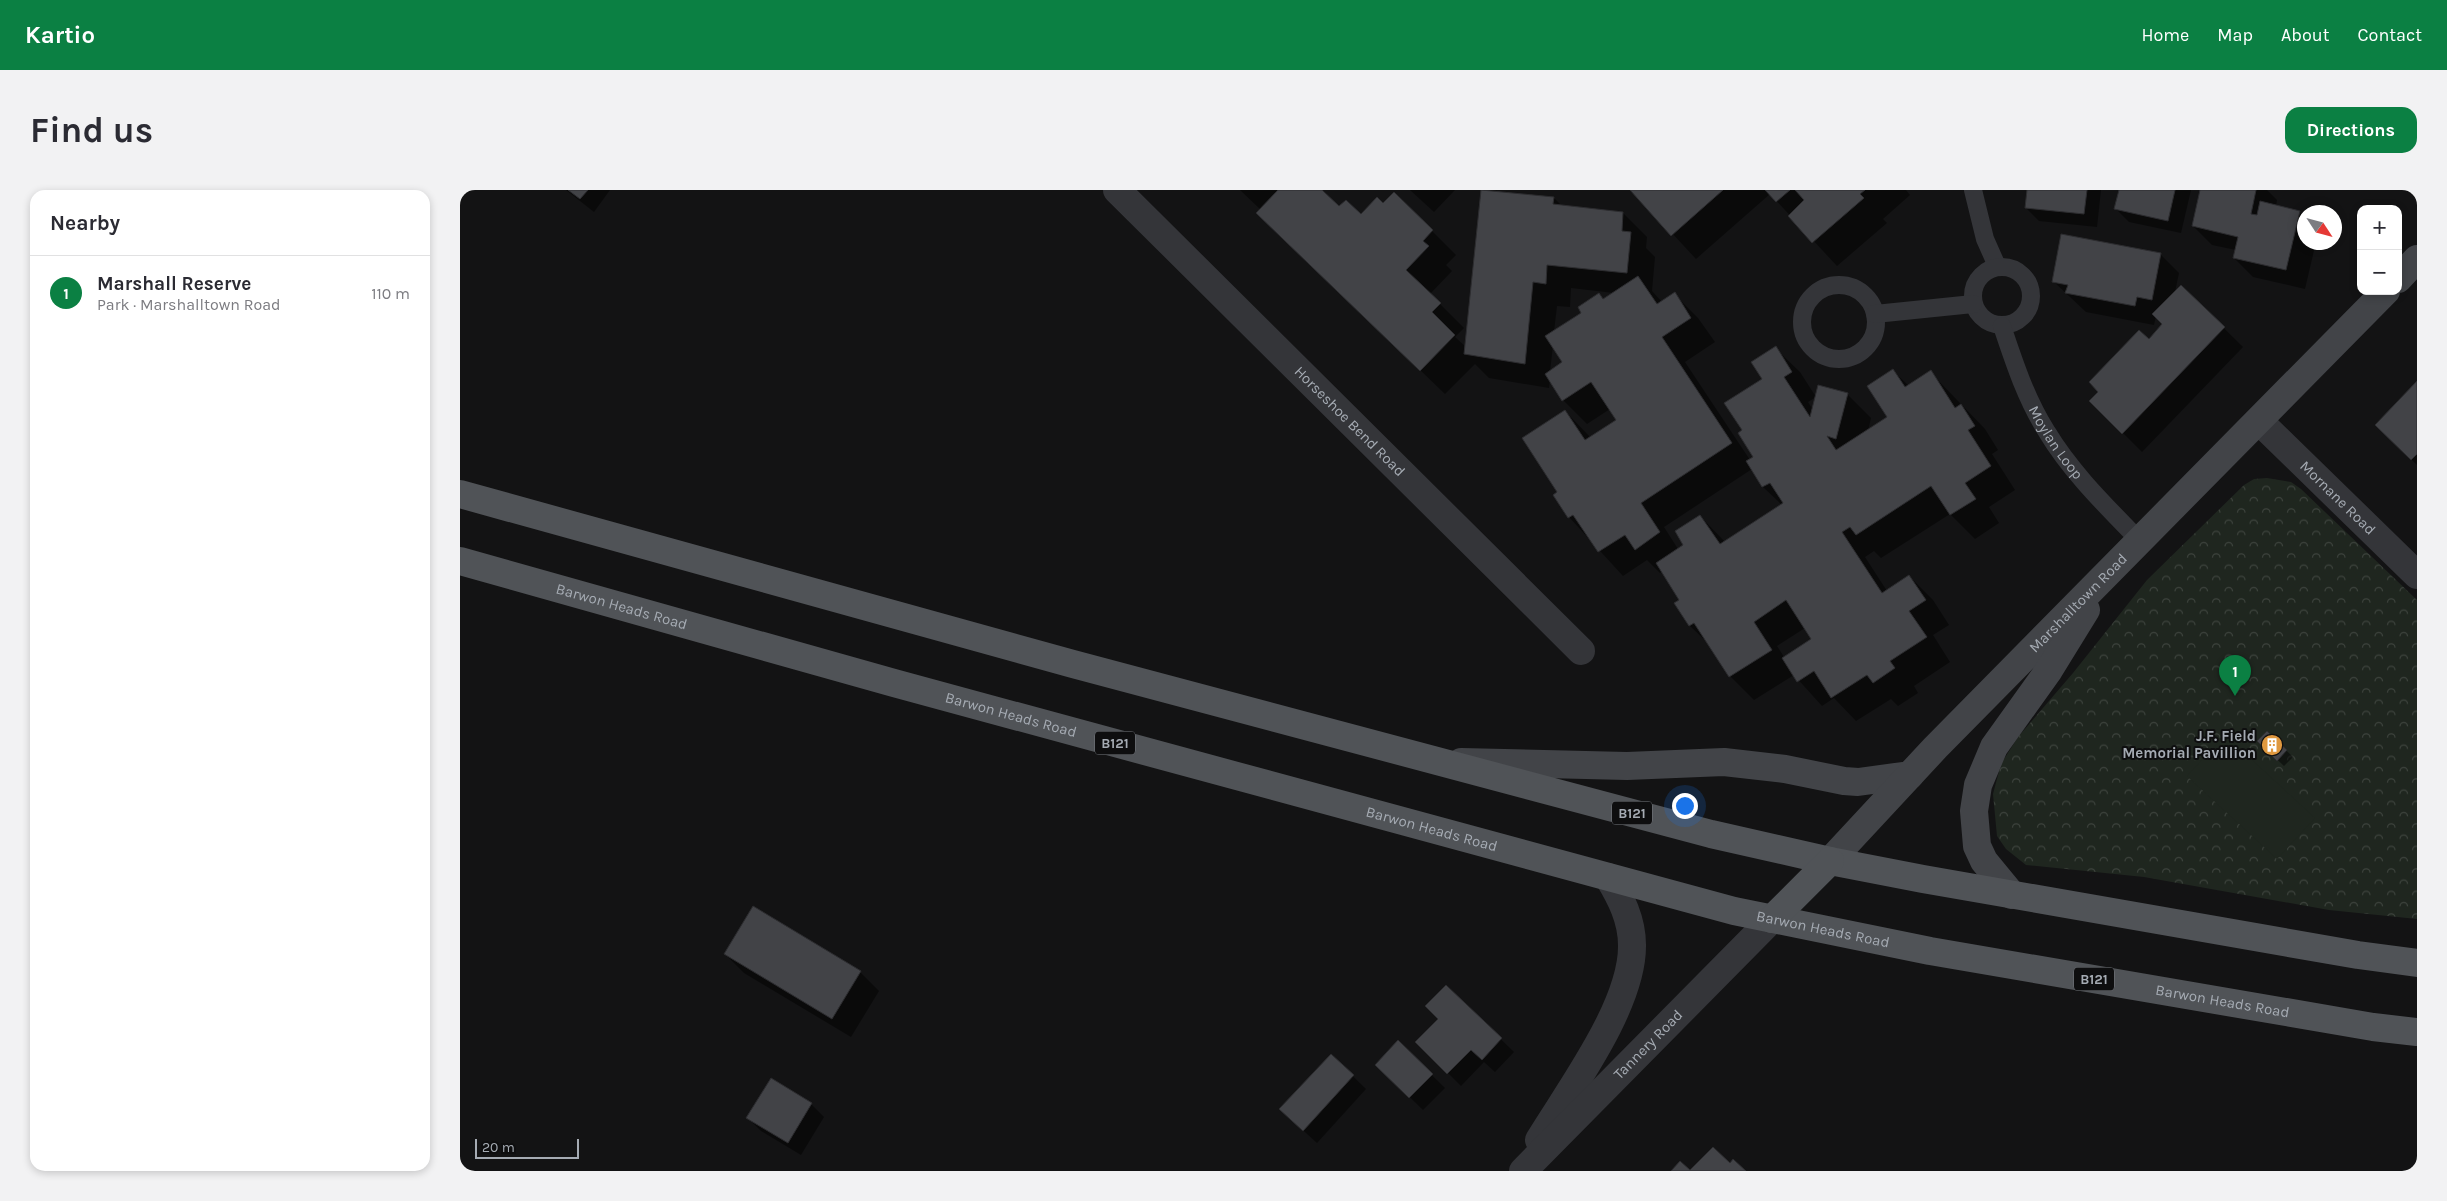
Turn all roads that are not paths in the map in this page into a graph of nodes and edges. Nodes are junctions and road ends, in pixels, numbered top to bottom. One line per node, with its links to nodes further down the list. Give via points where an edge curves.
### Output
1 (1117, 190): 16 (street, Horseshoe Bend Road)
2 (1973, 190): 4 (lane, via 1985,239)
3 (2417, 259): 5 (street)
4 (1997, 266): 7 (lane, via 1980,276 1975,284); 9 (lane, via 2007,266 2024,275 2032,293 2027,312 2012,324)
5 (2402, 275)
6 (2382, 295): 10 (street, Marshalltown Road)
7 (1974, 304): 8 (lane); 9 (lane, via 1984,319)
8 (1875, 314): 8 (lane, via 1871,339 1864,349 1840,359 1816,351 1807,342 1803,330 1806,305 1824,288 1837,285 1850,286 1861,292)
9 (2002, 326): 12 (lane, Moylan Loop, via 2020,381 2047,433)
10 (2259, 421): 12 (street, Marshalltown Road); 15 (street, Mornane Road)
11 (460, 494): 17 (main road, B121)
12 (2139, 540): 14 (street, Marshalltown Road)
13 (460, 561): 20 (main road, Barwon Heads Road / B121, via 903,686)
14 (2114, 566): 18 (street, Marshalltown Road); 21 (street, via 2049,670 1994,747 1978,785 1974,819 1977,846 1984,861)
15 (2417, 575)
16 (1581, 651)
17 (1435, 762): 18 (street, via 1627,766 1724,762 1785,769 1844,781 1872,781); 19 (main road, B121, via 1711,834)
18 (1910, 775): 19 (street, Marshalltown Road)
19 (1830, 861): 21 (main road, B121); 22 (main road, Marshalltown Road)
20 (1608, 878): 22 (main road, Barwon Heads Road / B121); 25 (street, via 1625,908 1632,934 1626,982 1604,1032)
21 (2012, 895): 23 (main road, B121, via 2358,956)
22 (1772, 919): 24 (main road, Barwon Heads Road / B121, via 1930,951); 25 (street, Tannery Road)
23 (2417, 963)
24 (2417, 1032)
25 (1522, 1171)

